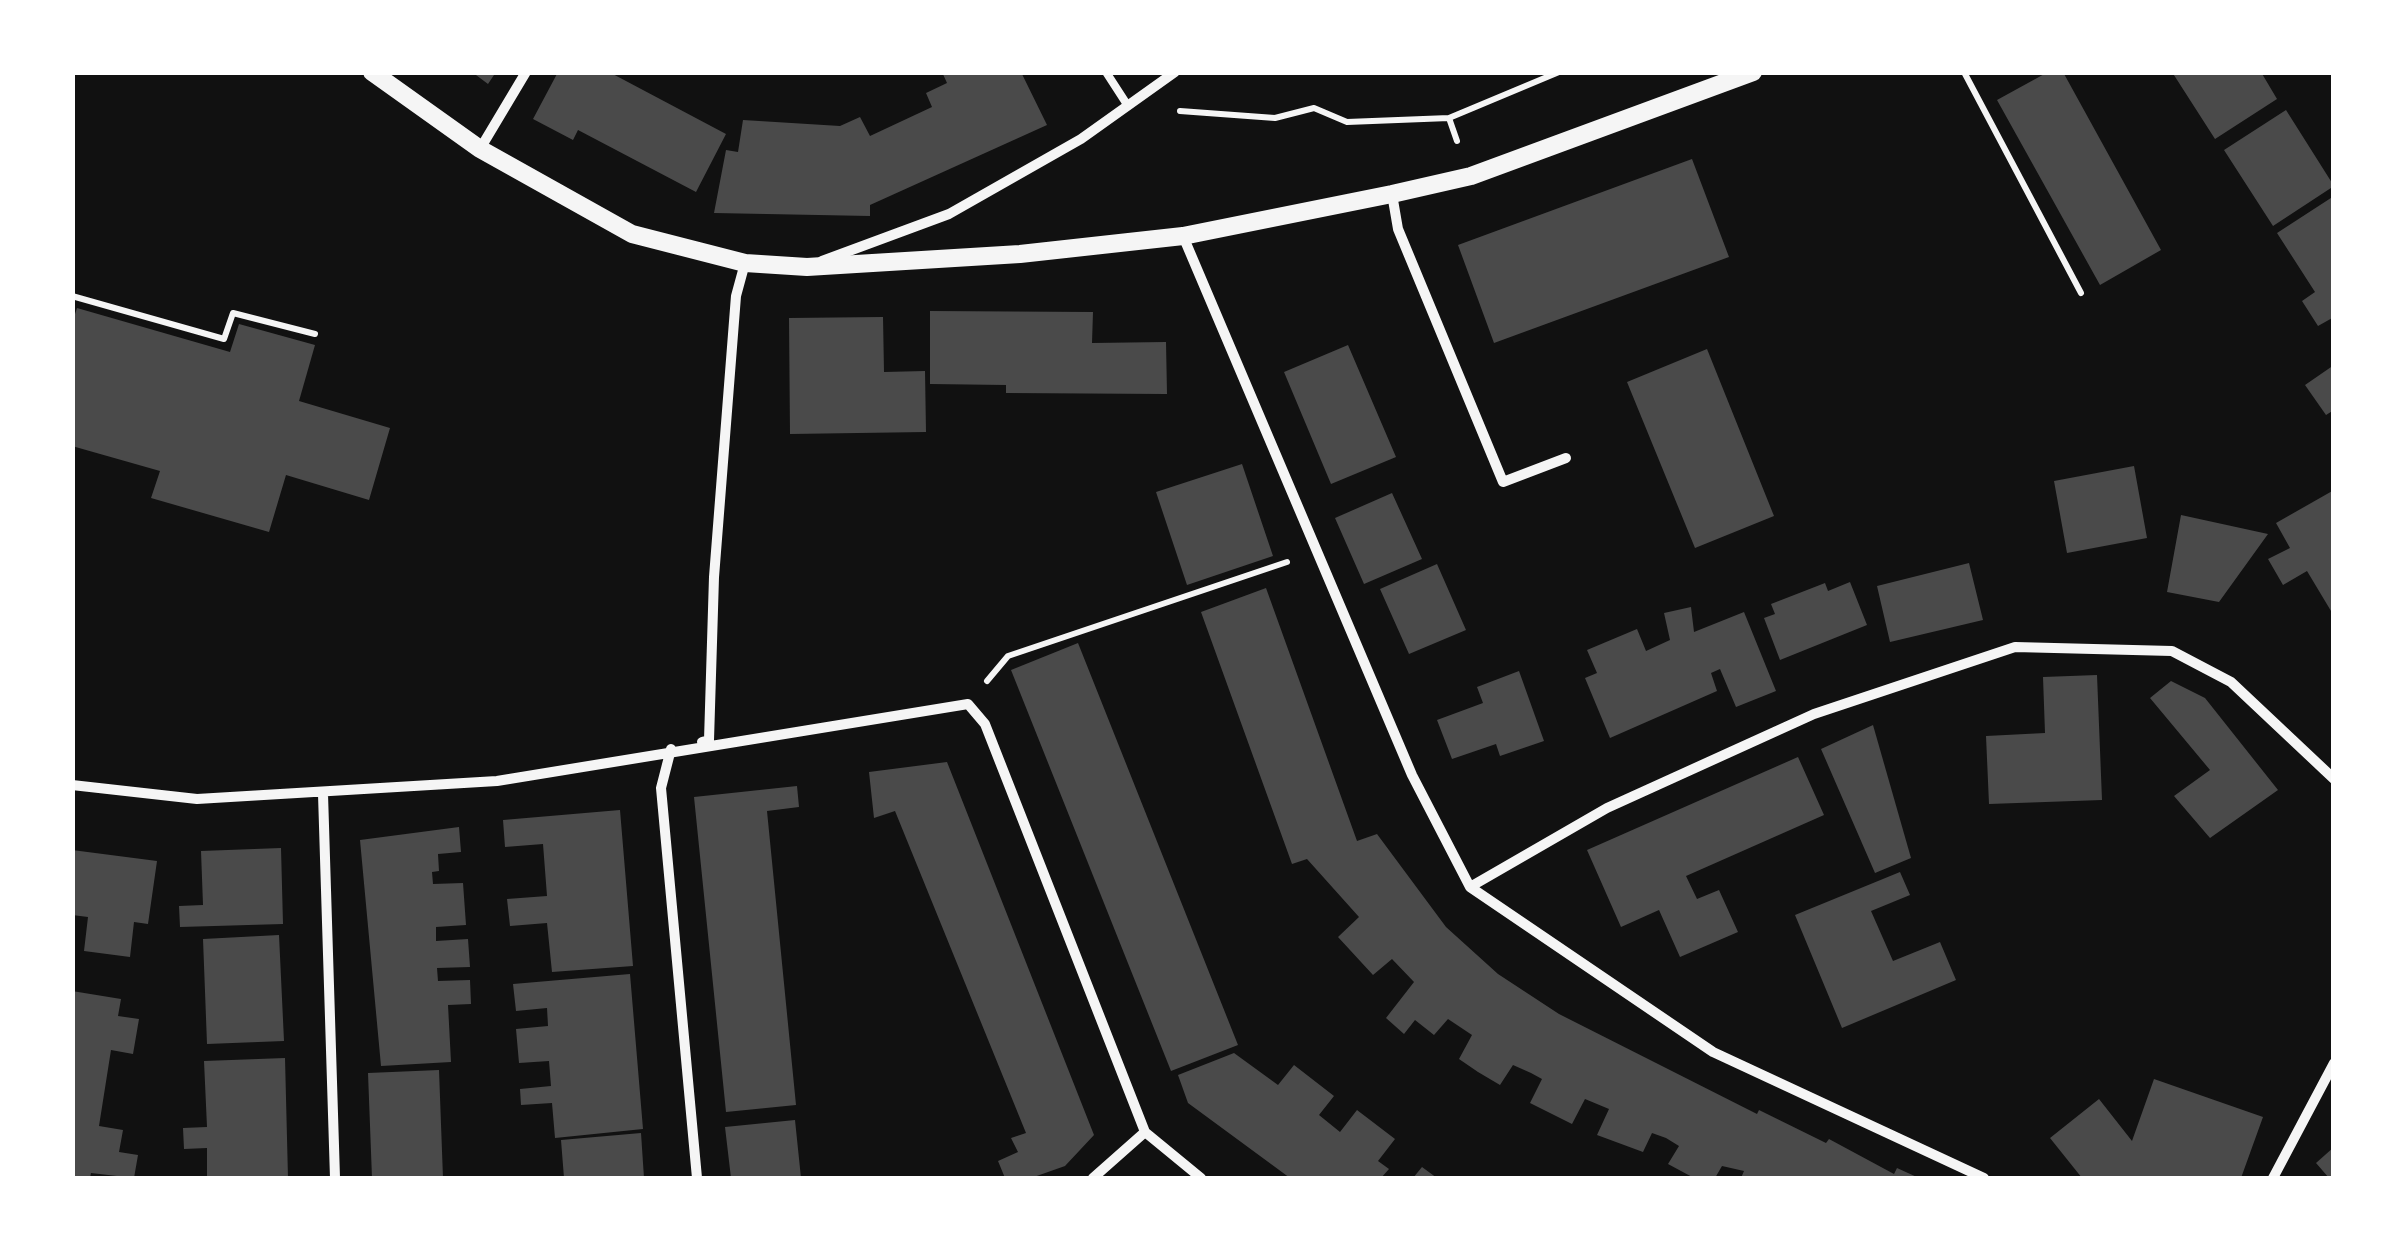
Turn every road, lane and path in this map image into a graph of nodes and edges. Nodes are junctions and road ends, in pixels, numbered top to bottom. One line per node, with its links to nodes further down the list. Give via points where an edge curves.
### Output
1 (372, 72): 9 (street)
2 (526, 72): 9 (street)
3 (1106, 72): 8 (lane)
4 (1175, 72): 8 (street)
5 (1560, 72): 8 (path, via 1449,118 1347,122 1314,108 1274,118)
6 (1753, 72): 10 (street, via 1471,176)
7 (1964, 72): 14 (path)
8 (1129, 107): 13 (street, via 949,214)
9 (480, 148): 12 (street, via 632,234)
10 (1392, 194): 11 (street); 17 (street, via 1398,229 1503,482)
11 (1183, 236): 13 (street); 18 (street)
12 (745, 263): 13 (street); 20 (street, via 736,296 714,577 709,740)
13 (806, 267)
14 (2081, 293)
15 (72, 296): 16 (path, via 224,339 232,314)
16 (315, 334)
17 (1566, 458)
18 (1317, 552): 19 (path, via 1008,656); 24 (street, via 1412,775)
19 (968, 704): 20 (street); 26 (street, via 985,724)
20 (668, 750): 23 (street, via 497,780); 28 (street, via 660,788)
21 (2334, 779): 24 (street, via 2231,682 2172,651 2015,647 1814,714 1607,808)
22 (72, 785): 23 (street, via 197,799)
23 (322, 794): 27 (street)
24 (1470, 887): 31 (street, via 1712,1052)
25 (2334, 1063): 32 (street)
26 (1146, 1132): 29 (street); 30 (street)
27 (335, 1178)
28 (697, 1178)
29 (1093, 1178)
30 (1201, 1178)
31 (1984, 1178)
32 (2273, 1178)

